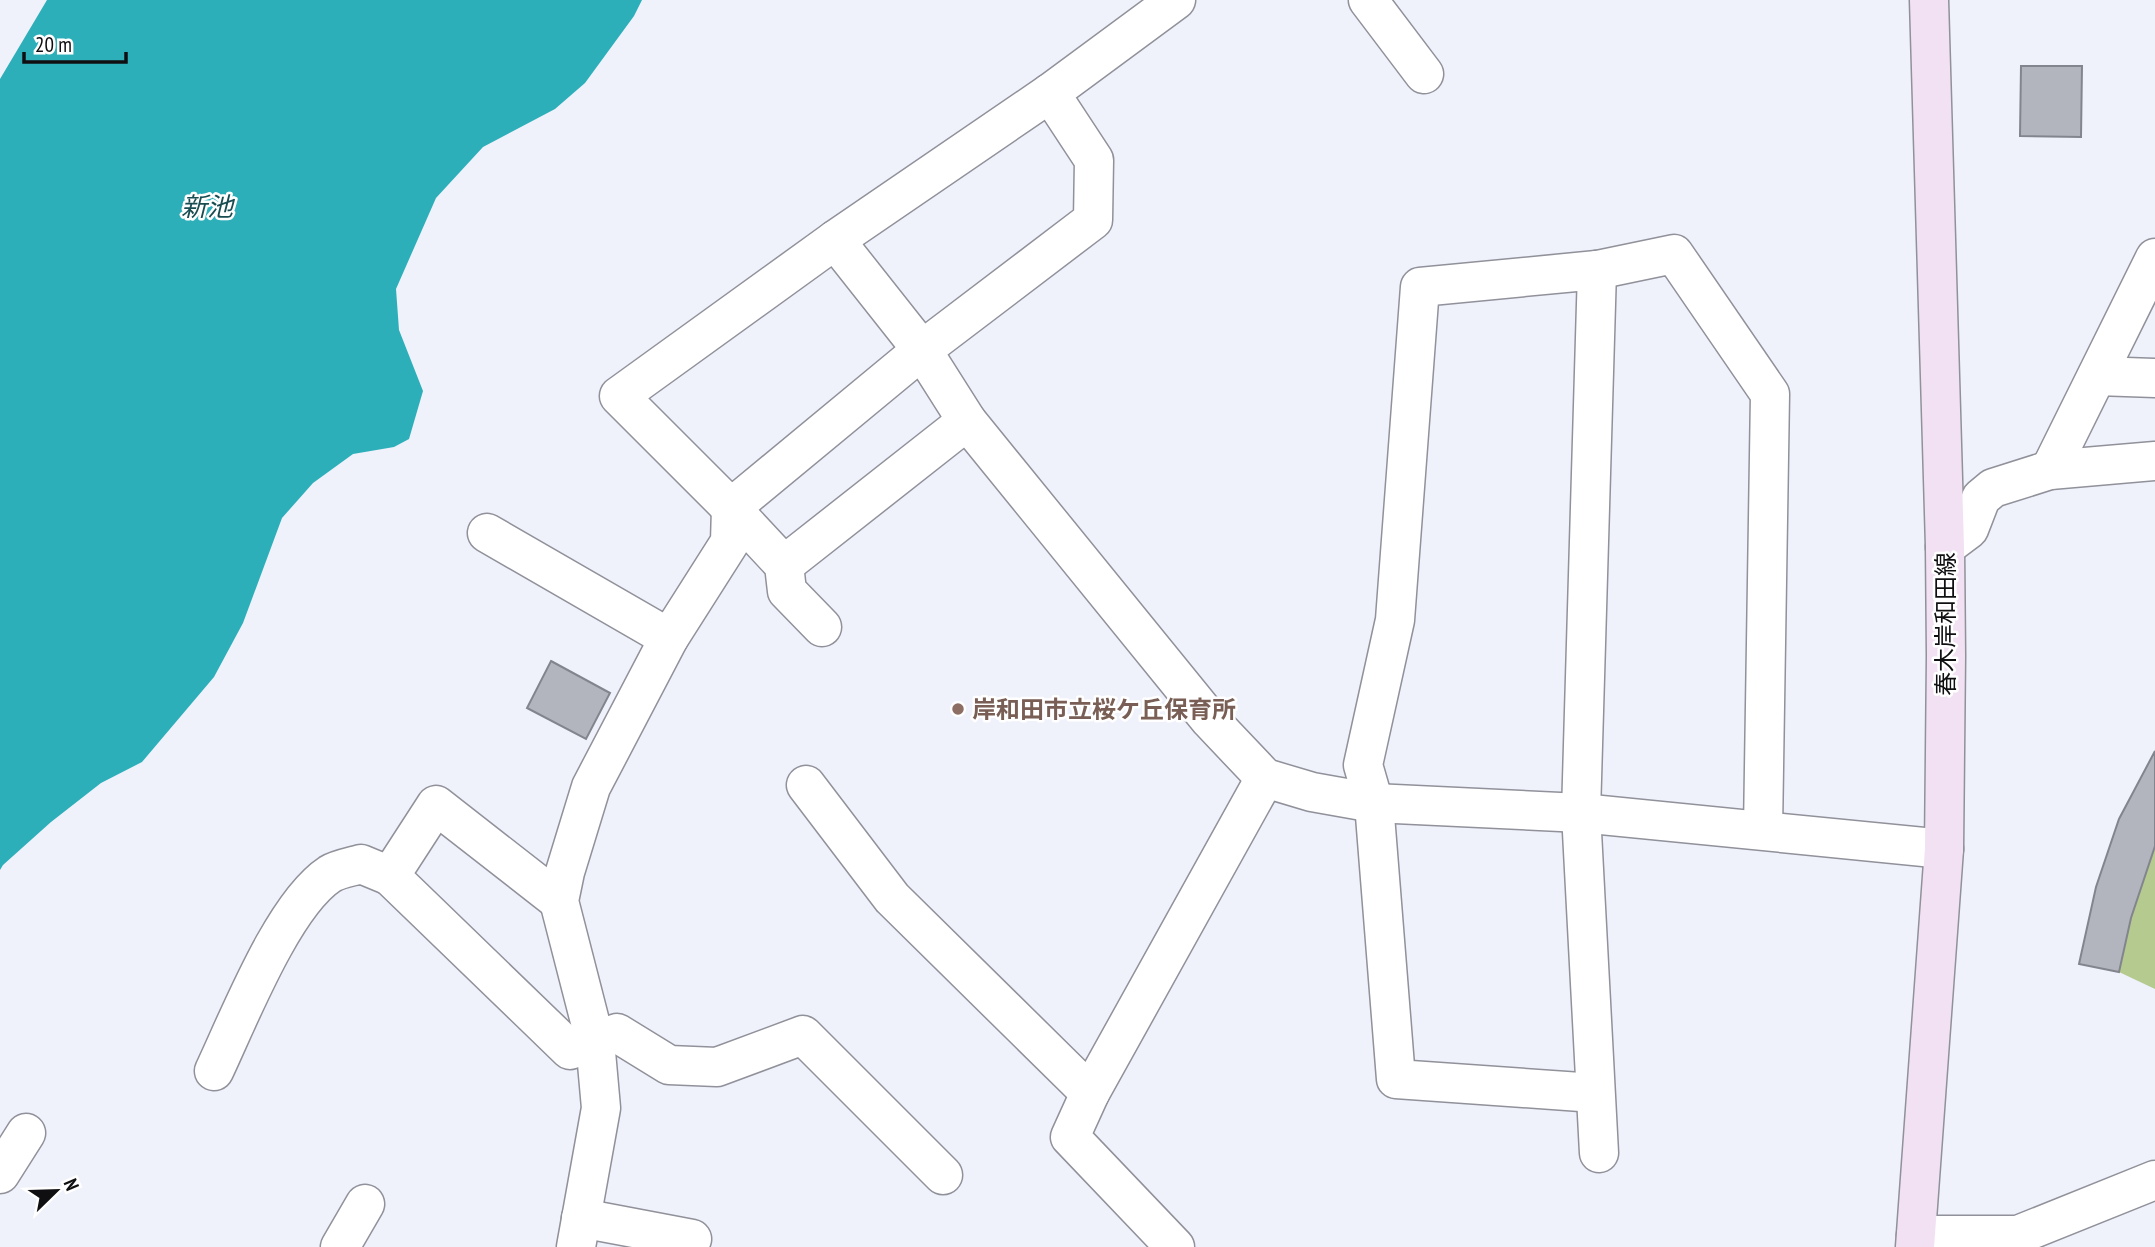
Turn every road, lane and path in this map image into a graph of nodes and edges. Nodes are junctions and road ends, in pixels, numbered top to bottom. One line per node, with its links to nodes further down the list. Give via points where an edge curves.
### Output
1 (1176, 0): 5 (street)
2 (1368, 0): 4 (street)
3 (1929, 0): 17 (main road, 春木岸和田線)
4 (1424, 74)
5 (1050, 93): 6 (street); 9 (street, via 1094,160 1093,220)
6 (835, 240): 9 (street); 15 (street, via 620,396)
7 (2155, 258): 10 (street)
8 (1597, 271): 23 (street, via 1420,287 1395,620 1363,765); 24 (street); 25 (street, via 1674,254 1770,394)
9 (922, 350): 12 (street); 15 (street)
10 (2096, 376): 11 (street); 14 (street)
11 (2155, 378)
12 (967, 421): 18 (street); 21 (street, via 1210,720)
13 (2155, 461): 14 (street)
14 (2050, 470): 17 (street, via 1993,488 1981,498 1969,529)
15 (731, 508): 18 (street); 20 (street, via 730,542)
16 (486, 533): 20 (street)
17 (1945, 547): 26 (main road, 春木岸和田線)
18 (784, 565): 19 (street, via 787,591)
19 (822, 627)
20 (669, 638): 28 (street, via 591,787)
21 (1265, 778): 23 (street); 31 (street)
22 (806, 785): 31 (street, via 892,898)
23 (1374, 803): 24 (street); 32 (street, via 1396,1079)
24 (1581, 813): 25 (street); 32 (street)
25 (1763, 830): 26 (street)
26 (1944, 849): 41 (main road, 春木岸和田線)
27 (390, 876): 28 (street, via 436,805); 29 (street, via 570,1050); 30 (street, via 361,864 331,873 300,903 268,957)
28 (559, 901): 29 (street)
29 (595, 1041): 36 (street, via 618,1033 669,1065 717,1067 803,1035); 39 (street, via 601,1108)
30 (214, 1071)
31 (1090, 1093): 43 (street, via 1070,1137)
32 (1595, 1093): 34 (street)
33 (26, 1133): 35 (street)
34 (1599, 1153)
35 (0, 1174)
36 (943, 1175)
37 (2155, 1180): 41 (street, via 2018,1235)
38 (365, 1205): 42 (street)
39 (578, 1232): 40 (street)
40 (692, 1239)
41 (1916, 1241)
42 (340, 1247)
43 (1175, 1247)

